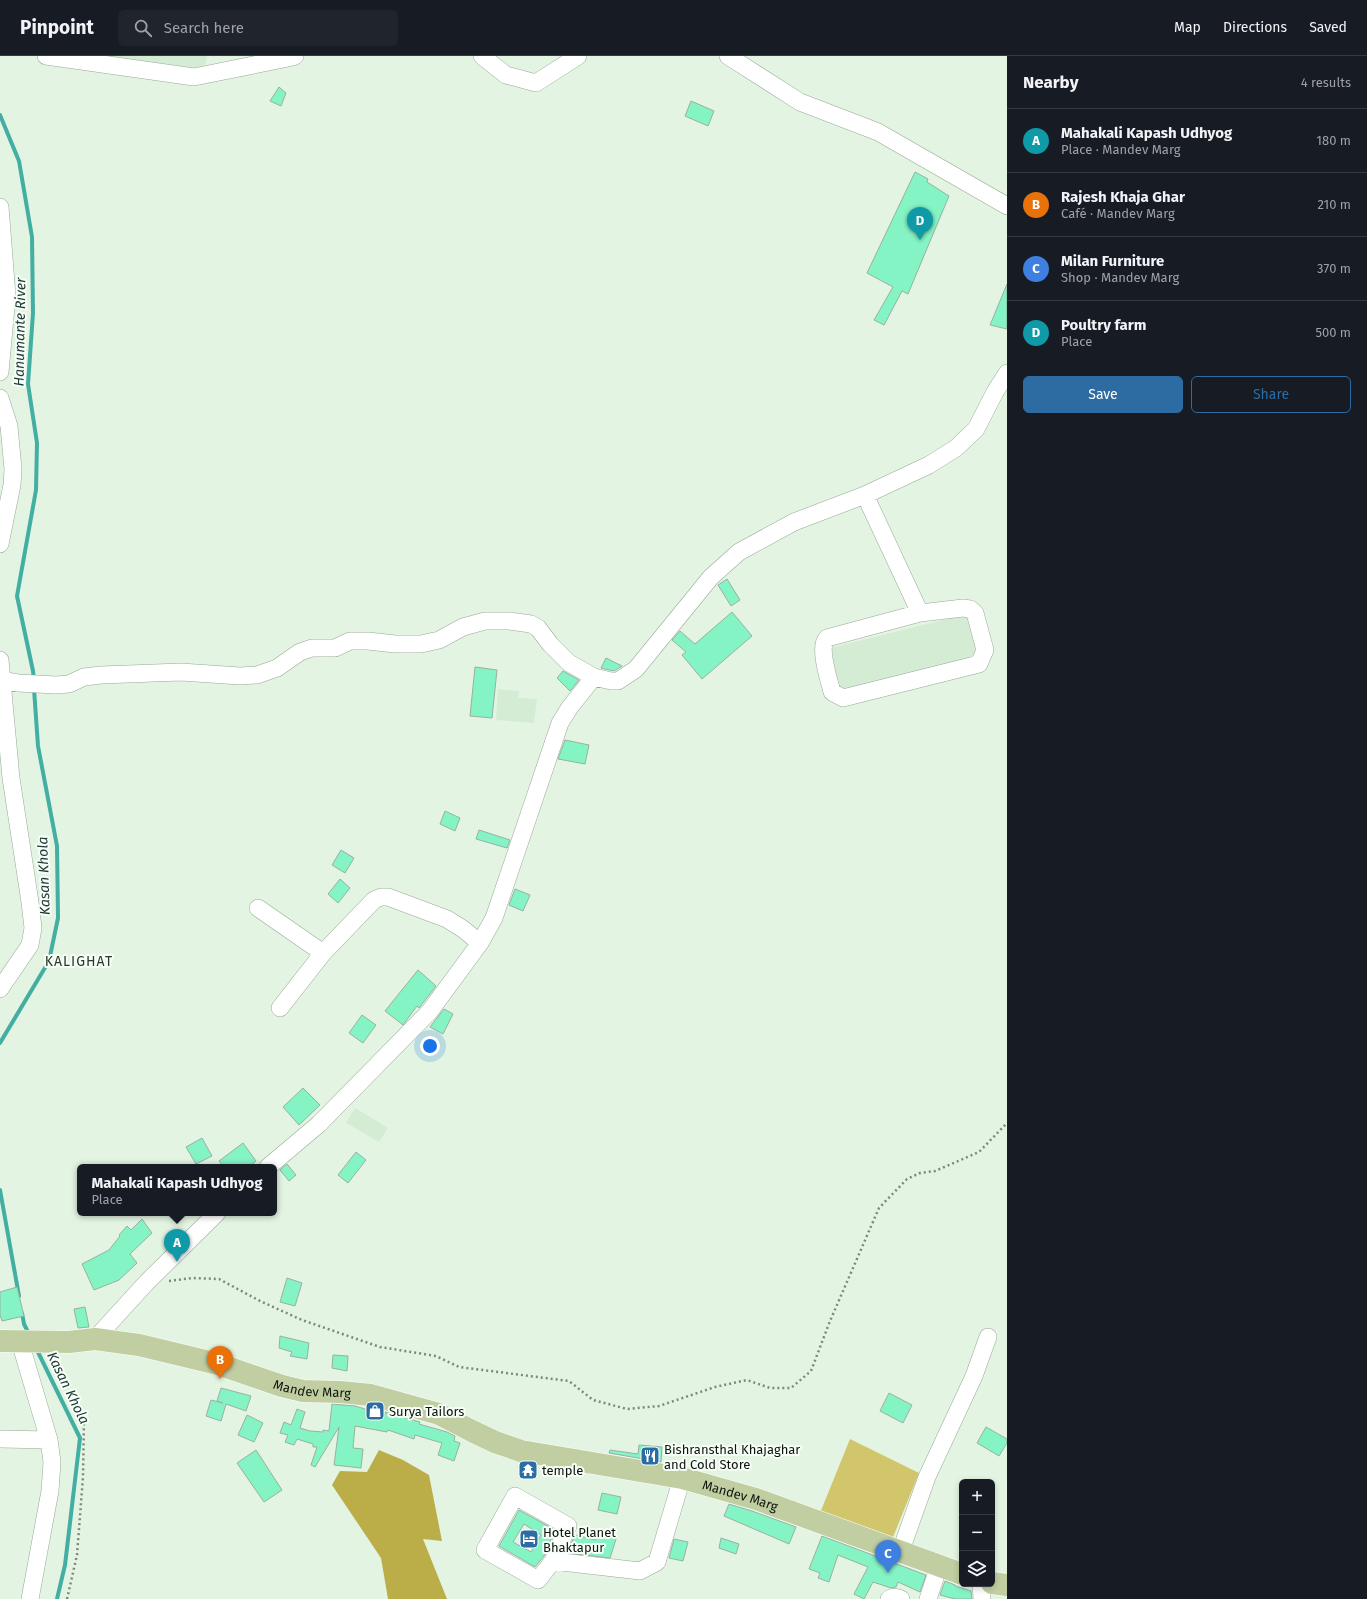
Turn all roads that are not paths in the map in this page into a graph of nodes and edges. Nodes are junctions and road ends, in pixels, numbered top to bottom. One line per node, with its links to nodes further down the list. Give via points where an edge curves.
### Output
1 (46, 56): 2 (street, via 194,77)
2 (295, 56)
3 (482, 56): 4 (street, via 506,75 536,83)
4 (578, 56)
5 (728, 56): 6 (street, via 800,102 878,132)
6 (1007, 206)
7 (0, 207): 8 (street, via 7,296)
8 (0, 372)
9 (1007, 373): 11 (street, via 976,429 956,448 929,465)
10 (0, 398): 12 (street, via 9,426 13,469 12,485)
11 (865, 495): 14 (street); 16 (street, via 794,522 739,552 711,577 636,669 618,681)
12 (4, 508): 13 (street)
13 (0, 544)
14 (920, 613): 14 (street, via 826,638 823,650 832,692 843,698 979,664 985,650 975,613 970,609 948,608)
15 (0, 660): 17 (street)
16 (594, 677): 17 (street, via 569,663 538,628 531,624 485,621 463,627 439,640 421,644 350,641 335,648 312,648 300,652 278,668 257,675 181,672 101,675 84,677 69,684); 20 (street, via 560,724 494,918)
17 (7, 681): 18 (street)
18 (6, 777): 22 (street, via 33,928 30,945)
19 (258, 908): 21 (street)
20 (480, 943): 21 (street, via 447,919 388,897 381,897 374,900); 24 (street, via 430,1011 319,1124)
21 (323, 953): 23 (street)
22 (0, 989)
23 (280, 1008)
24 (272, 1164)
25 (214, 1216): 27 (street, via 146,1282)
26 (988, 1337): 32 (street, via 974,1376 927,1478)
27 (95, 1339): 28 (main road, Mandev Marg, via 69,1342); 31 (main road, Mandev Marg, via 139,1345 218,1364 302,1391 371,1395 393,1400 439,1414 495,1442 521,1451)
28 (16, 1342): 30 (street)
29 (0, 1439): 30 (street)
30 (49, 1440): 39 (street, via 52,1462 50,1491)
31 (682, 1478): 32 (main road, Mandev Marg, via 756,1499); 33 (street, via 657,1562 640,1571)
32 (900, 1553): 34 (main road, Mandev Marg)
33 (553, 1561): 33 (street, via 568,1526 515,1496 485,1550 538,1580)
34 (939, 1566): 35 (main road, Mandev Marg); 42 (street)
35 (959, 1573)
36 (995, 1583): 37 (main road)
37 (1007, 1585)
38 (980, 1587): 43 (street)
39 (30, 1599)
40 (889, 1599): 41 (street)
41 (902, 1599)
42 (928, 1599)
43 (982, 1599)

